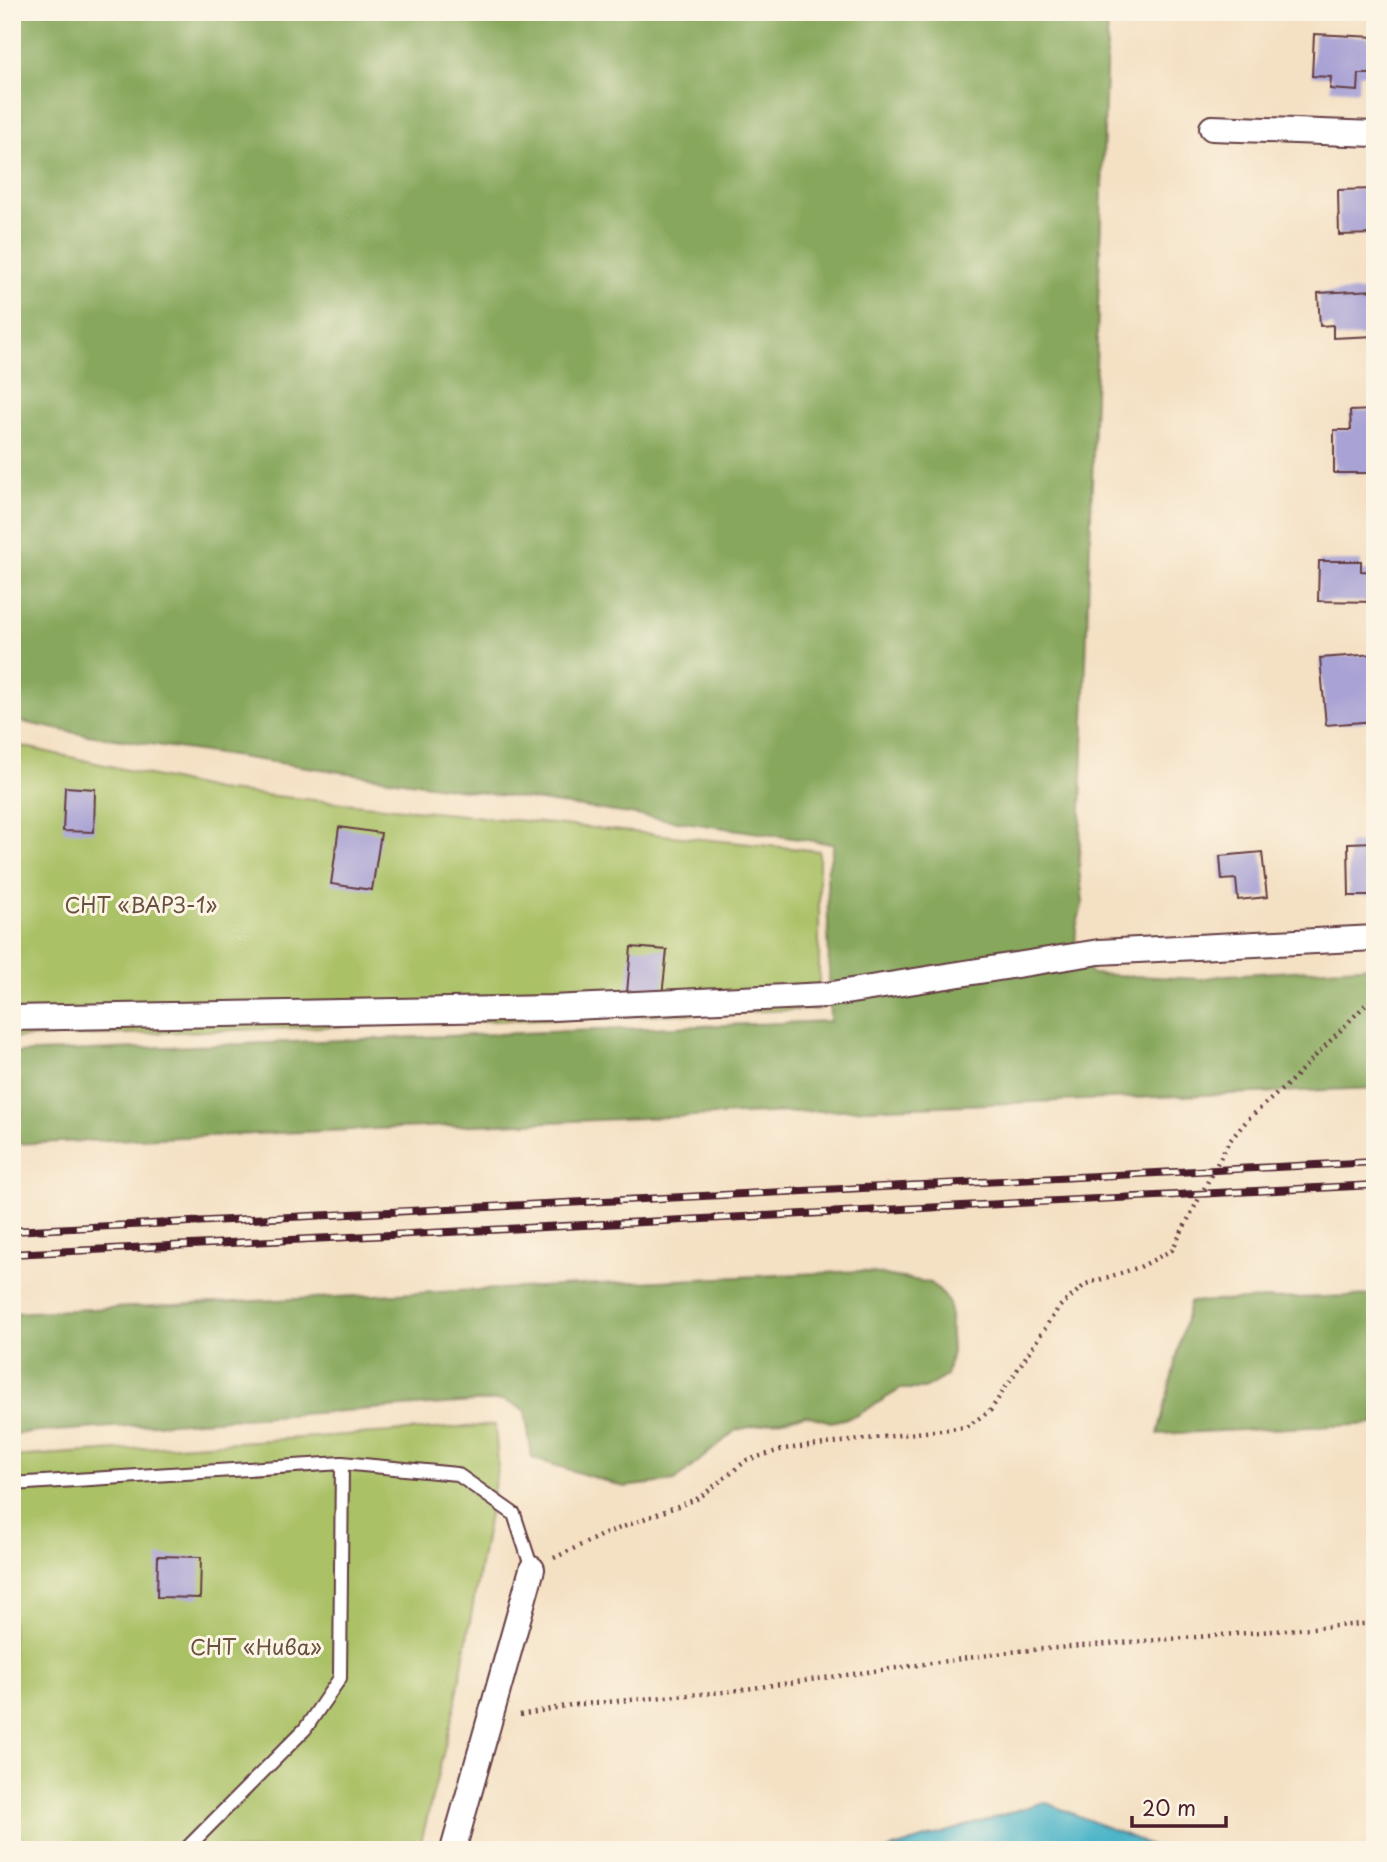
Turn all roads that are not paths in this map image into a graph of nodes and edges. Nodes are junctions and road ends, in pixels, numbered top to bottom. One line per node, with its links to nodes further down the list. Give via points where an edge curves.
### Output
1 (1212, 128): 2 (street)
2 (1375, 134)
3 (1375, 938): 4 (street, via 1099,952 826,995 552,1008)
4 (12, 1018)
5 (342, 1463): 6 (lane); 7 (lane, via 457,1474 514,1514); 8 (lane, via 340,1678 305,1730)
6 (12, 1484)
7 (531, 1569): 9 (street)
8 (185, 1850)
9 (453, 1850)

